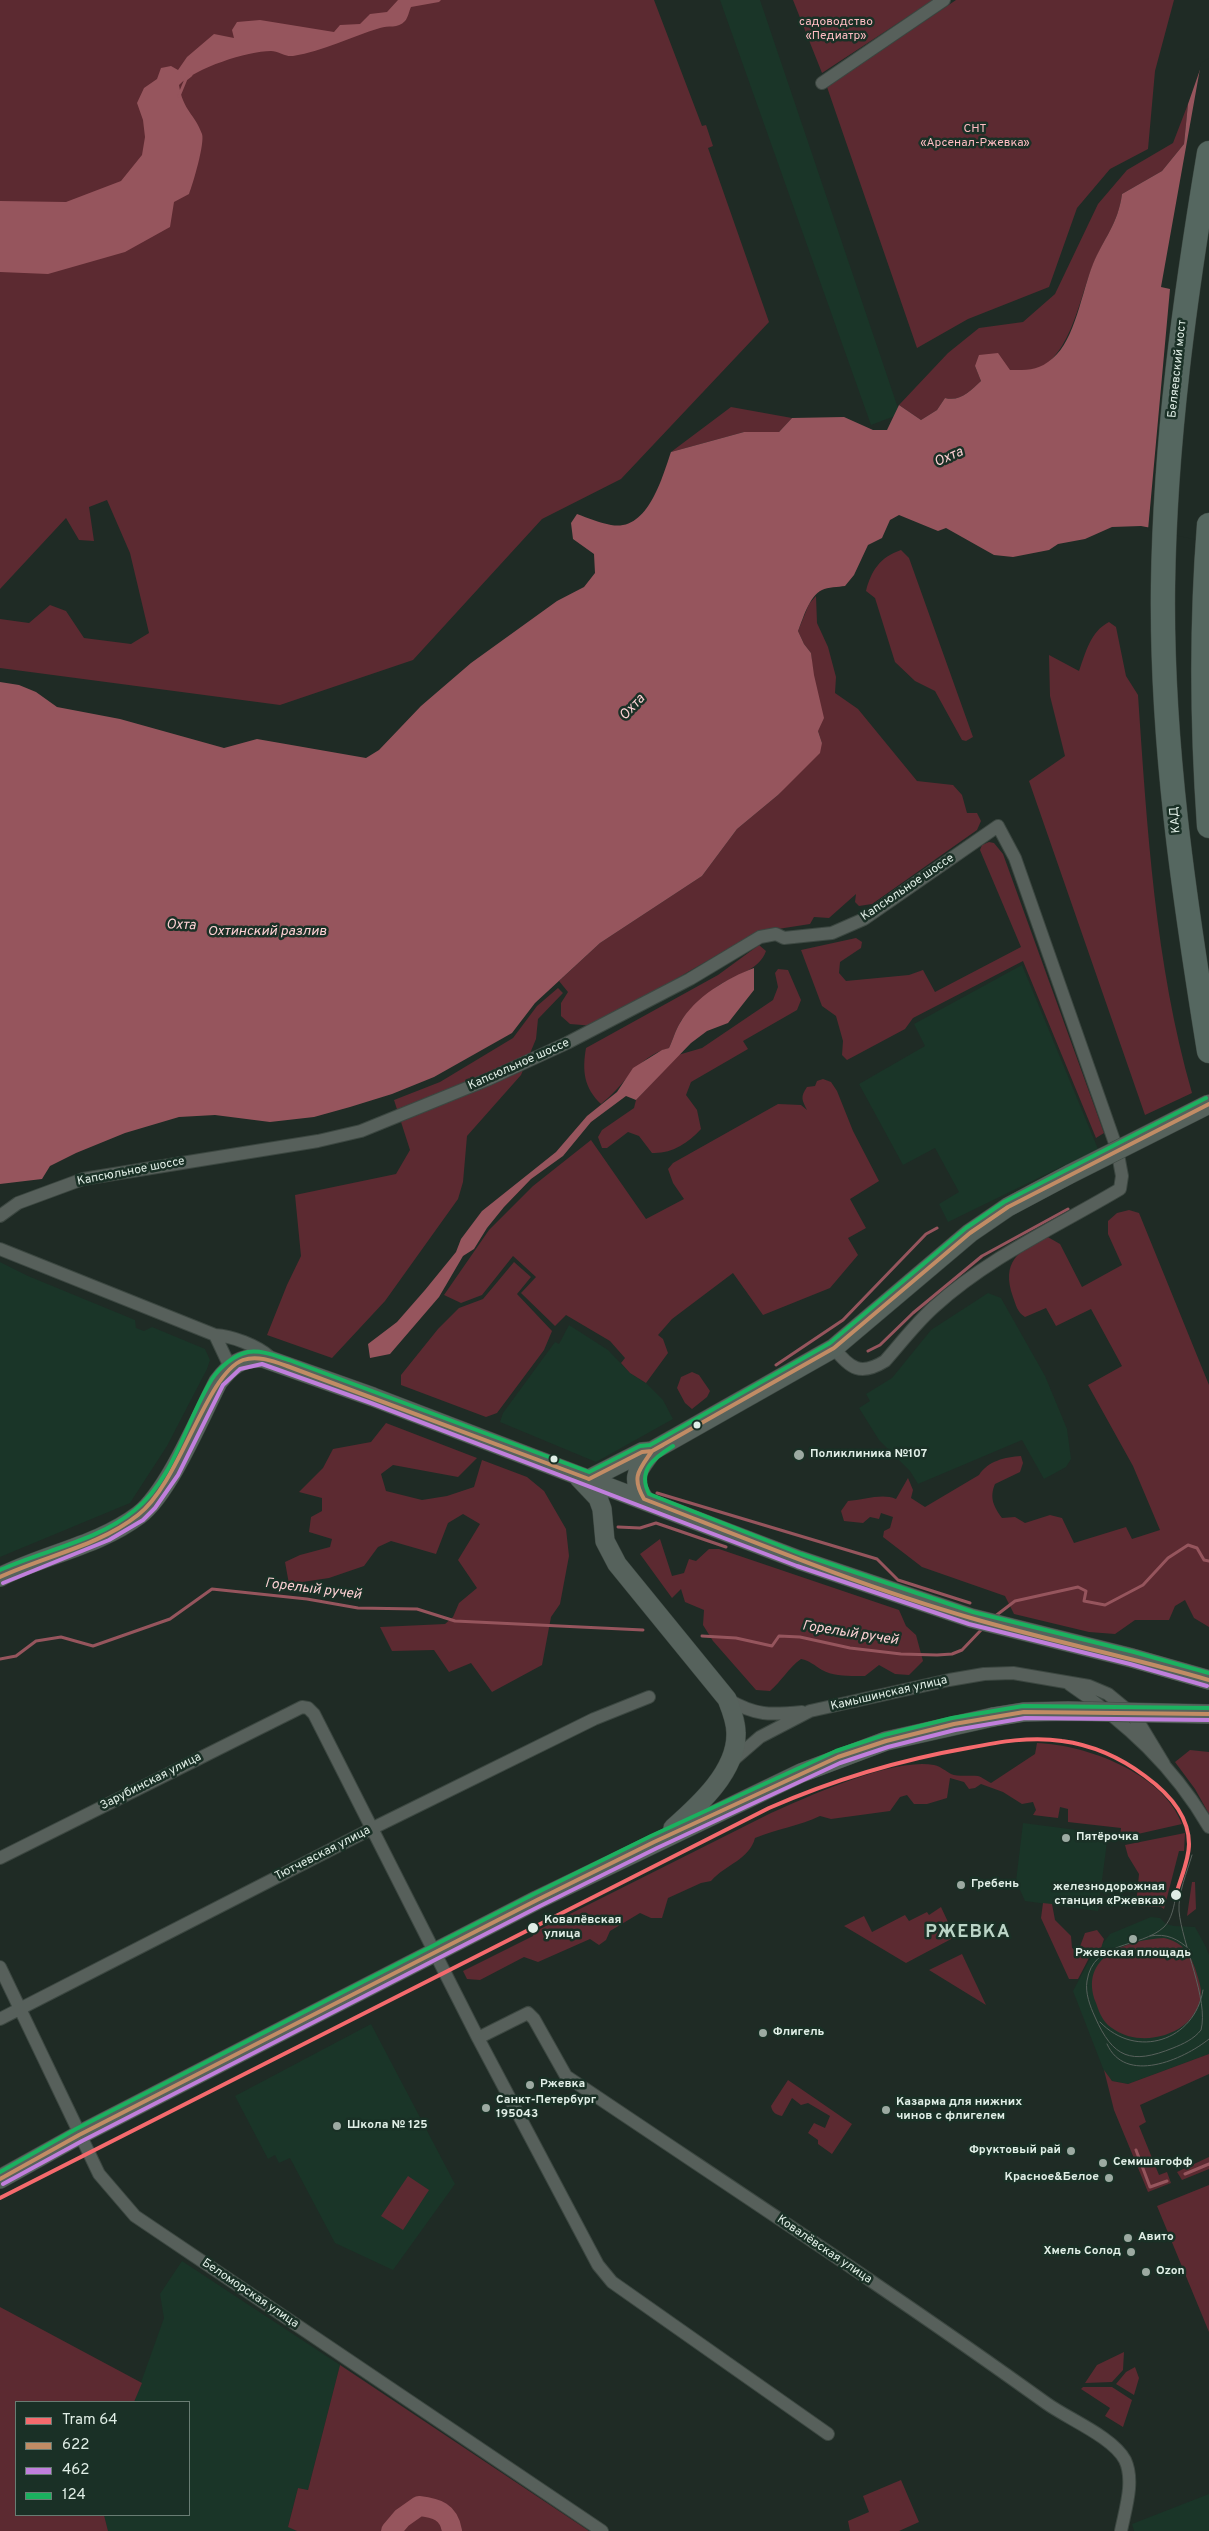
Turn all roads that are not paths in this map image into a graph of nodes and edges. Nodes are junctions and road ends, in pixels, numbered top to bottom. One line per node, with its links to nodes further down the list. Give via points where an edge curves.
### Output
1 (944, 0): 2 (street)
2 (822, 83)
3 (1209, 153): 5 (highway, Беляевский мост, via 1186,286 1170,440)
4 (1209, 526): 6 (highway, via 1204,592 1203,730)
5 (1163, 587): 7 (highway, КАД, via 1168,734 1181,876)
6 (1209, 826)
7 (1209, 1052)
8 (1209, 1104): 12 (main road, bridge, via 1008,1207 970,1233)
9 (0, 1216): 12 (street, Капсюльное шоссе, via 18,1203 83,1179 318,1141 361,1131 567,1044 682,984 760,937 832,933 864,919 998,826 1015,858 1117,1149 1122,1176 1120,1189 1009,1250 987,1266 933,1307 876,1367 858,1369 842,1359)
10 (0, 1249): 11 (street)
11 (215, 1335): 13 (street, via 264,1352); 14 (street)
12 (834, 1348): 15 (main road)
13 (276, 1362): 14 (main road, via 250,1358); 16 (main road)
14 (230, 1367): 18 (main road, via 218,1382 164,1485 145,1509 121,1527)
15 (652, 1451): 16 (main road, via 642,1452); 17 (main road, via 638,1469 636,1479)
16 (583, 1477): 17 (main road); 21 (main road, via 598,1498 605,1541 617,1564)
17 (644, 1499): 19 (main road, via 799,1560 970,1618)
18 (0, 1577)
19 (1209, 1680)
20 (649, 1697): 26 (street, Тютчевская улица, via 594,1719)
21 (727, 1699): 22 (street, via 754,1713); 24 (main road, via 736,1731)
22 (810, 1712): 24 (street, Камышинская улица, via 760,1738); 25 (street, Камышинская улица, via 984,1674 1013,1673 1065,1682 1116,1717 1164,1764 1184,1786)
23 (1209, 1714): 27 (main road, bridge, via 1024,1712 954,1724 838,1757)
24 (729, 1764): 27 (main road, via 694,1807)
25 (1209, 1827)
26 (373, 1828): 28 (street, Зарубинская улица, via 314,1714 302,1707); 29 (street); 31 (street, Тютчевская улица)
27 (654, 1842): 29 (main road)
28 (0, 1858)
29 (436, 1952): 33 (street); 34 (main road)
30 (0, 1967): 31 (street, Беломорская улица)
31 (20, 2008): 32 (street, Тютчевская улица); 34 (street, Беломорская улица)
32 (0, 2019)
33 (478, 2038): 36 (street, via 598,2265 612,2282); 38 (street, Ковалёвская улица, via 528,2013 566,2076 1116,2449 1125,2460 1128,2473)
34 (79, 2135): 35 (main road); 37 (street, Беломорская улица, via 99,2174 135,2216)
35 (0, 2179)
36 (828, 2434)
37 (602, 2531)
38 (1121, 2531)

